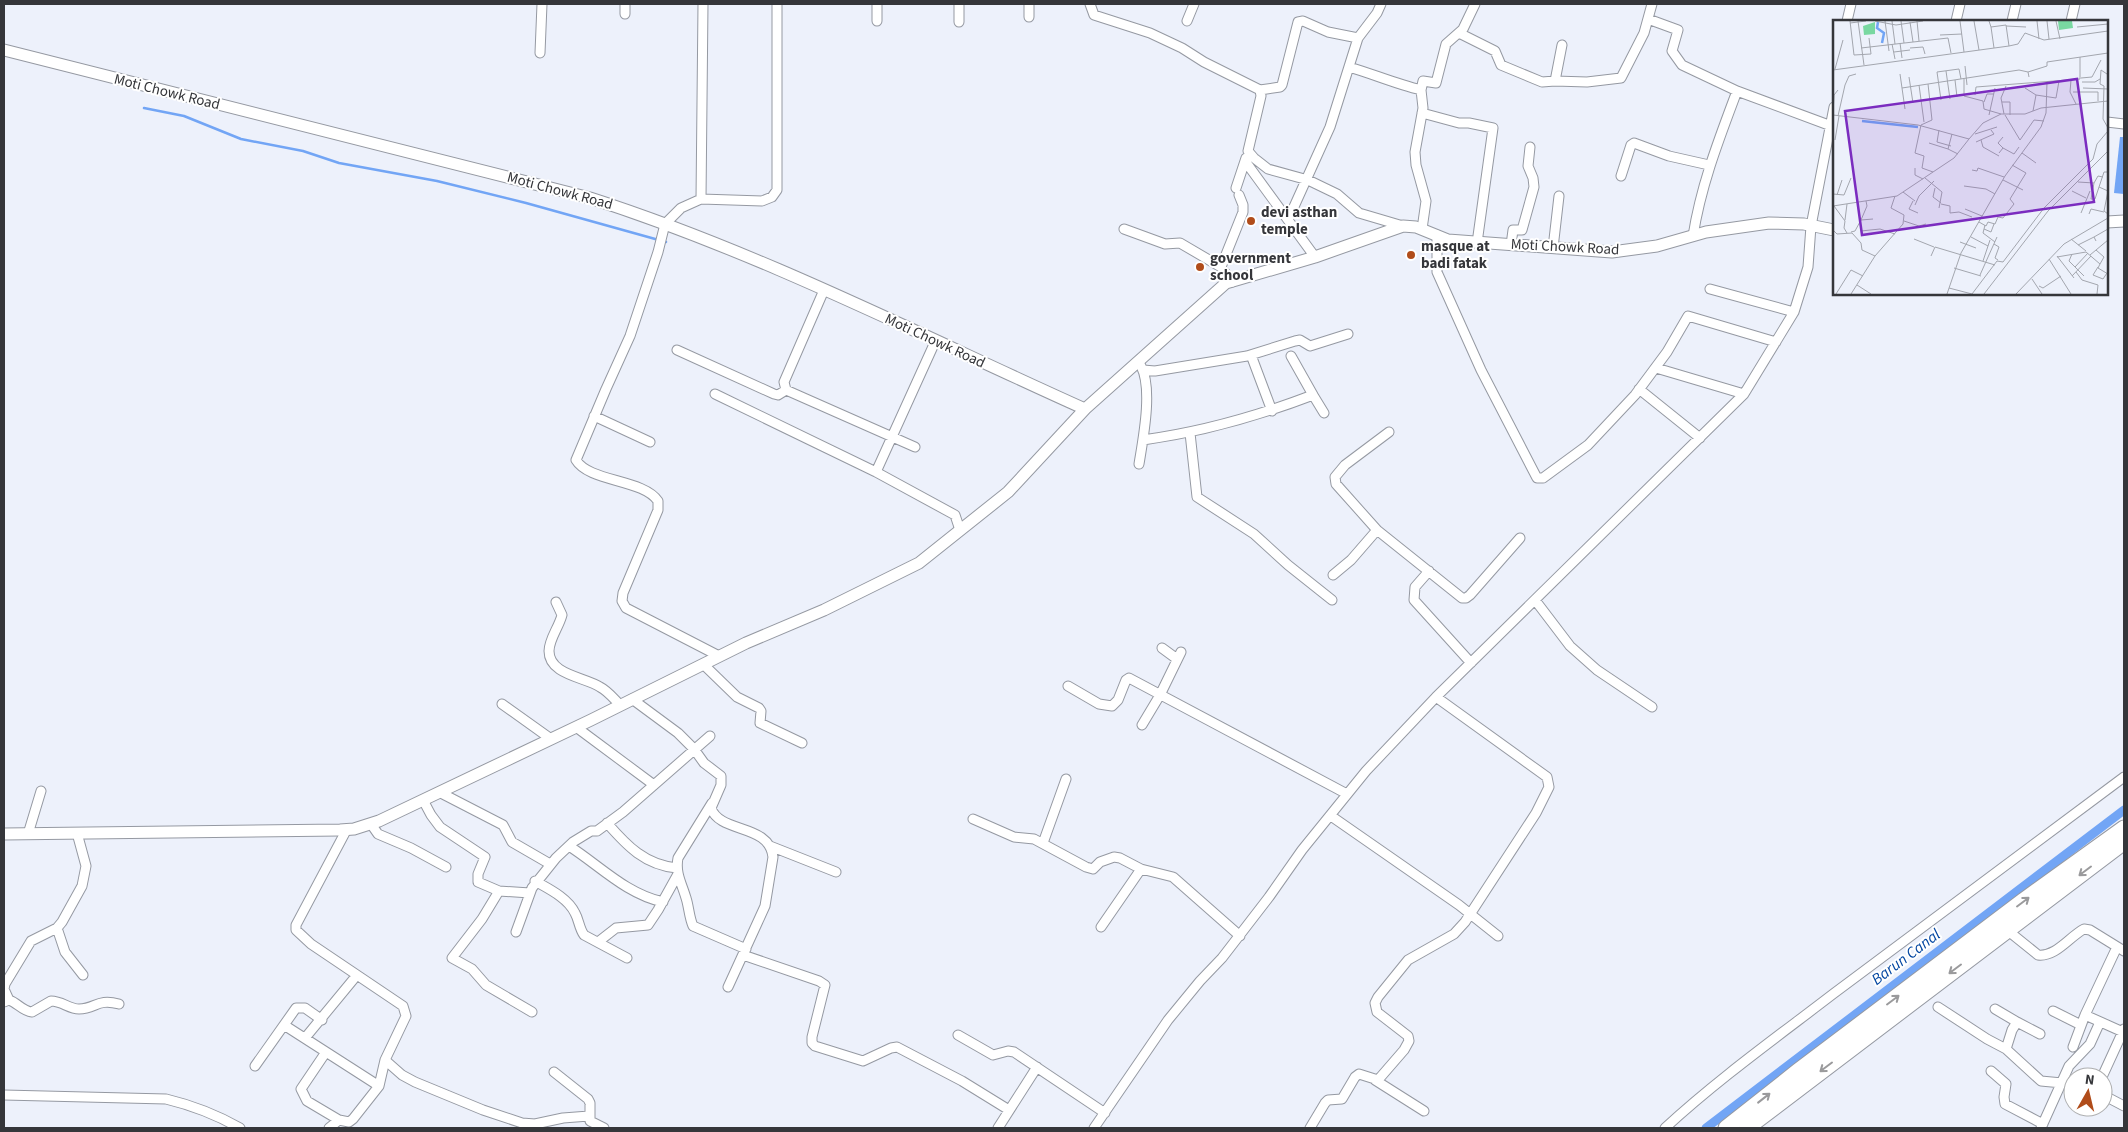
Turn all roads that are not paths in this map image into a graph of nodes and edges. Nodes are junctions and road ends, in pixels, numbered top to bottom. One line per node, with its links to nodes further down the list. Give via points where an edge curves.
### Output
1 (542, 4): 31 (street)
2 (625, 4): 17 (street)
3 (703, 4): 48 (street)
4 (777, 4): 48 (street, via 776,190 772,197 762,201)
5 (877, 4): 24 (street)
6 (959, 4): 26 (street)
7 (1029, 4): 18 (street)
8 (1090, 4): 34 (street, via 1094,15 1150,33)
9 (1194, 4): 25 (street)
10 (1381, 4): 28 (street)
11 (1475, 4): 27 (street)
12 (1652, 4): 19 (street)
13 (1851, 4): 20 (street)
14 (1960, 4): 21 (street)
15 (2016, 4): 22 (street)
16 (2075, 4): 23 (street)
17 (625, 14)
18 (1029, 17)
19 (1648, 19): 33 (street, via 1621,78); 36 (street, via 1678,30 1672,51 1682,65)
20 (1847, 20)
21 (1956, 20)
22 (2012, 20)
23 (2071, 20)
24 (877, 21)
25 (1187, 21)
26 (959, 22)
27 (1459, 32): 33 (street, via 1495,51 1501,65 1542,82); 35 (street, via 1446,44 1436,83 1423,81)
28 (1358, 38): 32 (street); 34 (street, via 1298,22 1282,85)
29 (1562, 45): 33 (street)
30 (4, 50): 52 (street, Moti Chowk Road, via 590,198)
31 (540, 53)
32 (1349, 67): 35 (street); 46 (street, via 1342,95)
33 (1555, 81)
34 (1260, 90): 42 (street)
35 (1421, 90): 37 (street)
36 (1737, 91): 40 (street); 44 (street)
37 (1422, 113): 56 (street, via 1415,152 1426,201); 60 (street, via 1493,128)
38 (2108, 122): 39 (street)
39 (2124, 124)
40 (1832, 127): 54 (street)
41 (1530, 147): 61 (street, via 1528,166 1534,187 1522,230 1513,230)
42 (1248, 150): 43 (street); 46 (street, via 1268,168)
43 (1245, 161): 49 (street); 64 (street, via 1237,191 1243,212)
44 (1710, 165): 45 (street, via 1669,156 1634,143); 59 (street)
45 (1621, 176)
46 (1308, 180): 49 (street); 53 (street, via 1338,194 1359,212)
47 (1559, 196): 62 (street)
48 (701, 199): 52 (street, via 681,208)
49 (1288, 220): 63 (street)
50 (2124, 221): 51 (street)
51 (2108, 222)
52 (665, 224): 66 (street, Moti Chowk Road); 85 (street, via 630,336)
53 (1403, 226): 56 (street, Moti Chowk Road); 63 (street, Moti Chowk Road)
54 (1812, 226): 57 (street, Moti Chowk Road); 59 (street, Moti Chowk Road, via 1769,223); 68 (street, via 1808,267)
55 (1124, 229): 64 (street, via 1165,244 1180,243)
56 (1422, 229): 58 (street, Moti Chowk Road)
57 (1833, 230)
58 (1437, 236): 60 (street, Moti Chowk Road); 77 (street, via 1437,272 1481,370 1536,478 1543,478 1588,445)
59 (1693, 236): 62 (street, Moti Chowk Road, via 1657,246 1612,252)
60 (1477, 242): 61 (street, Moti Chowk Road)
61 (1511, 245): 62 (street, Moti Chowk Road)
62 (1553, 248)
63 (1315, 256): 65 (street, Moti Chowk Road)
64 (1221, 267): 65 (street)
65 (1232, 282): 75 (street, Moti Chowk Road, via 1226,283)
66 (824, 290): 70 (street, Moti Chowk Road); 78 (street, via 784,382)
67 (1710, 290): 68 (street)
68 (1794, 312): 71 (street)
69 (1348, 334): 73 (street, via 1310,346 1300,340 1295,341)
70 (936, 342): 82 (street, Moti Chowk Road); 88 (street)
71 (1776, 342): 76 (street, via 1688,316); 80 (street)
72 (677, 350): 78 (street, via 774,394)
73 (1251, 355): 75 (street, via 1155,371); 83 (street)
74 (1291, 356): 81 (street)
75 (1141, 366): 82 (street, Moti Chowk Road); 90 (street, via 1147,416)
76 (1656, 368): 77 (street); 80 (street)
77 (1639, 389): 89 (street)
78 (786, 390): 88 (street)
79 (715, 394): 94 (street)
80 (1744, 394): 89 (street)
81 (1313, 395): 83 (street); 84 (street)
82 (1085, 409): 95 (street, via 1008,492)
83 (1272, 411): 87 (street)
84 (1324, 413)
85 (594, 416): 91 (street); 104 (street, via 577,455 579,466 648,492 658,501 658,510 622,601 636,615)
86 (1389, 432): 96 (street, via 1345,465 1335,477 1336,484)
87 (1190, 433): 90 (street); 100 (street, via 1197,497 1254,534)
88 (893, 438): 92 (street); 94 (street)
89 (1700, 438): 101 (street)
90 (1143, 440): 93 (street)
91 (650, 442)
92 (915, 447)
93 (1139, 464)
94 (876, 472): 95 (street, via 955,515)
95 (960, 530): 104 (street, via 919,563)
96 (1377, 530): 98 (street); 99 (street)
97 (1520, 538): 98 (street, via 1466,598)
98 (1429, 571): 105 (street, via 1415,587 1414,600)
99 (1333, 575)
100 (1332, 600)
101 (1535, 600): 105 (street); 113 (street, via 1570,646 1597,670)
102 (556, 602): 112 (street, via 562,615 550,646 551,659 564,671 600,687)
103 (1162, 648): 108 (street, via 1179,655)
104 (720, 656): 106 (street)
105 (1471, 663): 109 (street)
106 (703, 664): 110 (street); 118 (street, via 737,698 759,708 760,723)
107 (1068, 686): 108 (street, via 1108,707 1116,704 1129,678)
108 (1160, 695): 114 (street); 125 (street)
109 (1436, 697): 125 (street); 150 (street, via 1549,780 1543,802)
110 (632, 699): 112 (street); 119 (street)
111 (502, 704): 117 (street)
112 (620, 705): 115 (street)
113 (1652, 707)
114 (1142, 726)
115 (576, 727): 117 (street); 122 (street)
116 (710, 736): 119 (street)
117 (551, 739): 124 (street)
118 (802, 743)
119 (694, 749): 122 (street); 127 (street, via 704,763 721,776 721,785)
120 (2124, 777): 199 (street, via 1816,1007 1720,1082)
121 (1066, 779): 137 (street)
122 (654, 784): 131 (street)
123 (41, 791): 136 (street)
124 (439, 792): 126 (street); 141 (street, via 503,825 512,842)
125 (1347, 794): 128 (street)
126 (423, 800): 130 (street); 147 (street, via 440,827 482,854 484,861 478,882)
127 (712, 803): 140 (street, via 717,817 756,834); 144 (street, via 678,858)
128 (1331, 816): 150 (street); 155 (street, via 1302,850)
129 (973, 819): 137 (street, via 1014,837)
130 (371, 824): 133 (street); 142 (street, via 378,834)
131 (606, 824): 139 (street); 144 (street, via 634,853)
132 (2124, 828): 206 (highway, one-way to 132, via 2024,900)
133 (347, 829): 134 (street); 162 (street, via 296,930)
134 (77, 833): 136 (street); 152 (street, via 85,859 86,876)
135 (4, 834): 136 (street)
136 (28, 834)
137 (1043, 842): 143 (street, via 1094,870 1100,862 1114,857)
138 (2124, 842): 153 (highway, one-way to 153)
139 (569, 846): 141 (street); 149 (street, via 603,872 640,894)
140 (770, 846): 145 (street); 159 (street, via 773,857 767,899)
141 (550, 864): 146 (street)
142 (446, 867)
143 (1141, 869): 151 (street); 155 (street, via 1173,877)
144 (677, 871): 149 (street); 159 (street, via 693,926)
145 (836, 872)
146 (535, 881): 148 (street); 157 (street, via 563,898 575,912 584,934)
147 (499, 890): 148 (street); 169 (street, via 452,958 472,969 486,985)
148 (530, 893): 154 (street)
149 (663, 902): 157 (street, via 648,925 616,928)
150 (1471, 914): 156 (street); 189 (street, via 1454,934 1408,960 1378,997 1375,1003 1377,1012 1405,1033 1409,1041 1388,1071)
151 (1101, 927)
152 (57, 928): 161 (street, via 65,952); 164 (street, via 38,936 27,947 5,984)
153 (2007, 930): 158 (street, via 2038,955 2056,950 2084,929); 207 (highway, one-way to 207)
154 (516, 932)
155 (1240, 936): 195 (street, via 1168,1020)
156 (1498, 936)
157 (598, 942): 160 (street)
158 (2121, 949): 170 (street)
159 (745, 952): 163 (street); 193 (street, via 825,985 812,1037 814,1046 863,1061 897,1047)
160 (627, 958)
161 (83, 975)
162 (357, 975): 171 (street); 183 (street, via 406,1011)
163 (728, 987)
164 (6, 1001): 165 (street, via 32,1012 51,1001 76,1009 102,1001)
165 (119, 1004)
166 (1938, 1008): 181 (street)
167 (1995, 1009): 172 (street)
168 (2053, 1011): 175 (street)
169 (532, 1012)
170 (2084, 1015): 173 (street); 175 (street)
171 (322, 1020): 174 (street, via 300,1006); 179 (street)
172 (2017, 1022): 177 (street); 181 (street)
173 (2100, 1022): 176 (street); 190 (street, via 2090,1044 2072,1062)
174 (284, 1025): 179 (street); 184 (street)
175 (2081, 1025): 180 (street)
176 (2124, 1030): 185 (street)
177 (2040, 1034)
178 (958, 1035): 186 (street, via 993,1055 1014,1052)
179 (305, 1038): 182 (street)
180 (2073, 1047)
181 (2006, 1049): 190 (street, via 2041,1081)
182 (326, 1052): 191 (street); 197 (street, via 301,1089 307,1101)
183 (385, 1060): 191 (street); 196 (street, via 415,1082 522,1123)
184 (255, 1066)
185 (2107, 1067)
186 (1037, 1068): 193 (street); 195 (street)
187 (1991, 1070): 198 (street, via 2006,1084 2005,1104)
188 (554, 1072): 196 (street, via 588,1098)
189 (1375, 1080): 194 (street); 205 (street, via 1359,1074 1355,1077 1342,1099 1328,1100)
190 (2062, 1083): 198 (street)
191 (379, 1086): 197 (street, via 353,1119 349,1122)
192 (4, 1095): 200 (street, via 166,1098)
193 (1010, 1110): 203 (street)
194 (1424, 1111)
195 (1105, 1113): 204 (street)
196 (588, 1116): 202 (street)
197 (339, 1120): 201 (street)
198 (2042, 1126)
199 (1669, 1127)
200 (240, 1128)
201 (329, 1128)
202 (604, 1128)
203 (998, 1128)
204 (1094, 1128)
205 (1311, 1128)
206 (1726, 1128)
207 (1747, 1128)

